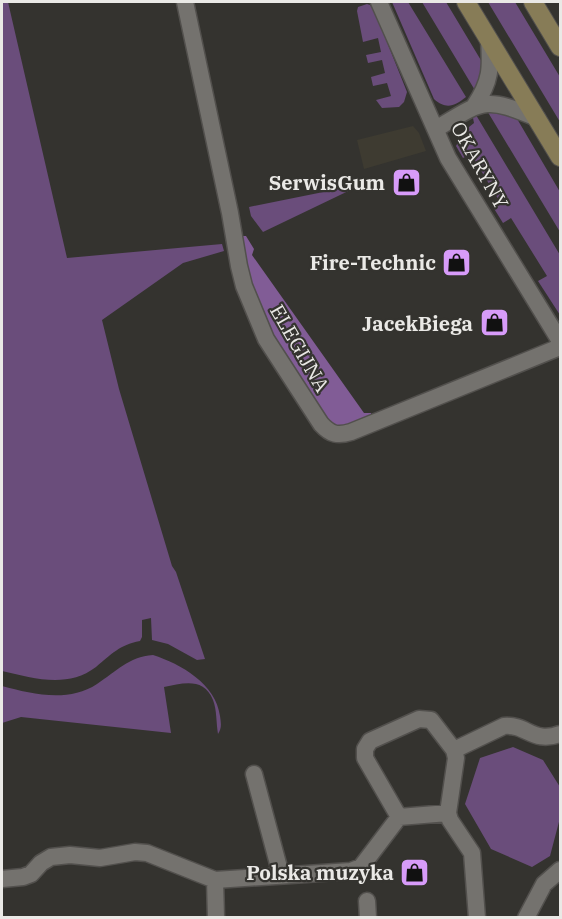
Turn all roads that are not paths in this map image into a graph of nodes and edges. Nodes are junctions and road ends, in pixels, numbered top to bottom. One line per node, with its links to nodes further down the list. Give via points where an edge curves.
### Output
1 (185, 2): 12 (street, ELEGIJNA, via 244,286 266,339 328,432 351,432)
2 (379, 2): 9 (street, OKARYNY)
3 (466, 2): 5 (main road)
4 (533, 2): 6 (main road)
5 (489, 40): 7 (street, via 491,68 486,89); 8 (main road)
6 (561, 47)
7 (476, 105): 8 (street, via 506,105); 9 (street)
8 (537, 118): 10 (main road)
9 (436, 129): 11 (street, OKARYNY, via 448,158)
10 (561, 157)
11 (561, 341)
12 (561, 347)
13 (561, 734): 14 (street, via 535,736 504,726)
14 (454, 750): 16 (street, via 456,764); 17 (street, via 431,720 425,719 370,741 365,758)
15 (254, 774): 19 (street)
16 (448, 813): 17 (street); 23 (street, via 472,853)
17 (399, 817): 19 (street, via 361,867)
18 (561, 870): 24 (street, via 544,884)
19 (280, 875): 21 (street)
20 (2, 879): 21 (street, via 31,874 51,857 100,858 141,852)
21 (214, 880): 22 (street)
22 (216, 918)
23 (477, 918)
24 (526, 918)

